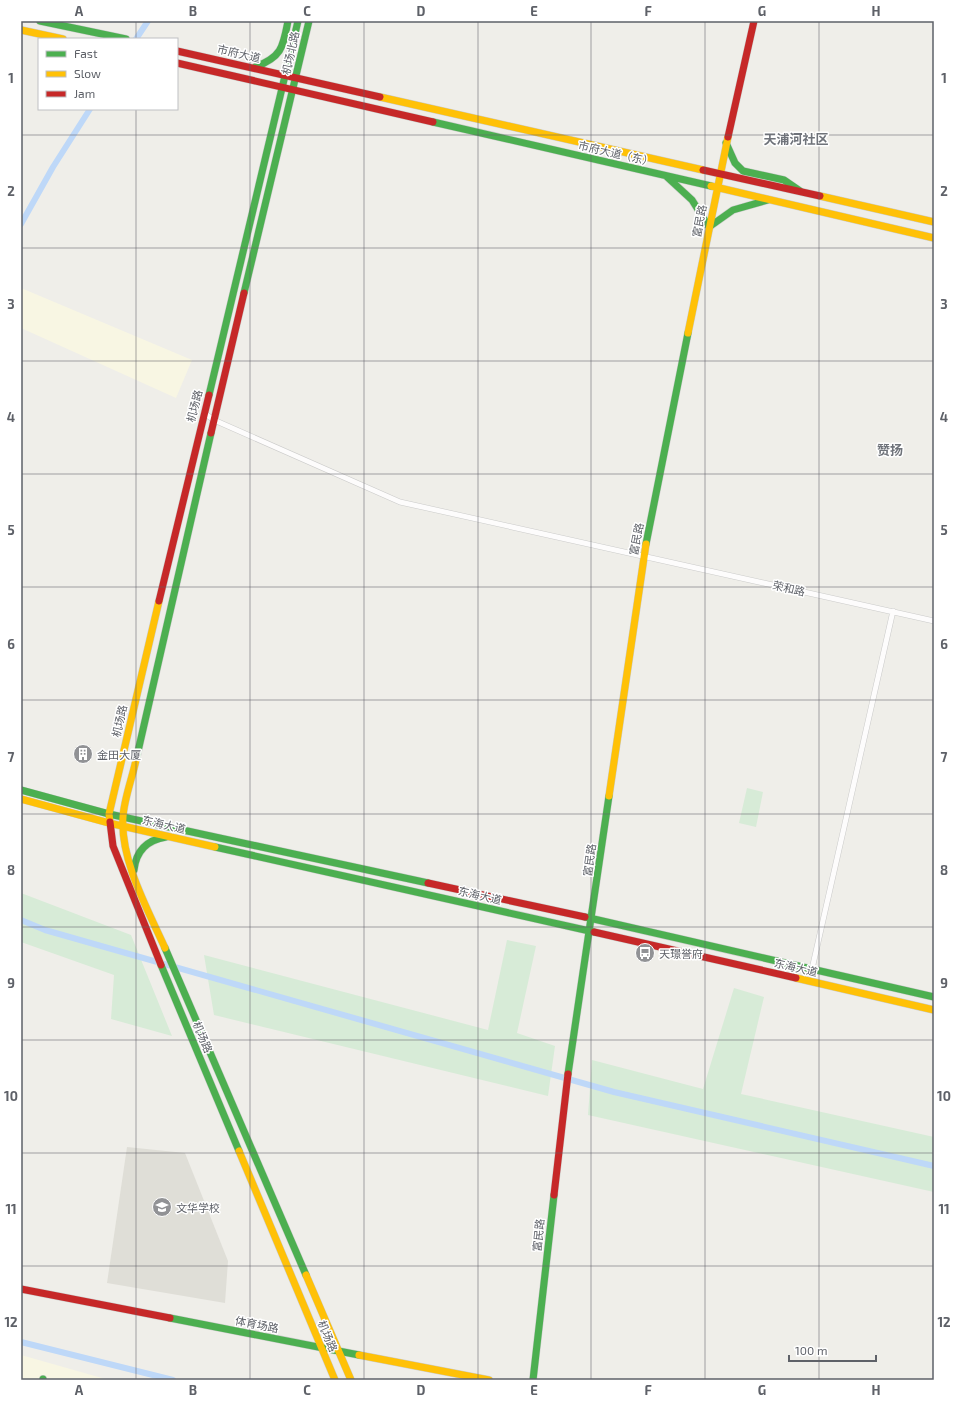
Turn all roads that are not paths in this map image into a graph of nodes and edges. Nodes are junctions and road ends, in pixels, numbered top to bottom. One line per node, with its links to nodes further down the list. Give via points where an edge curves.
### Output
1 (40, 21): 8 (main road)
2 (288, 21): 11 (main road, via 281,52 275,60)
3 (298, 21): 12 (main road, 机场北路)
4 (309, 21): 13 (main road, 机场北路)
5 (754, 21): 16 (main road, 富民路)
6 (21, 30): 7 (main road)
7 (58, 38)
8 (121, 38)
9 (178, 51): 11 (main road, 市府大道)
10 (178, 64): 14 (main road)
11 (253, 68): 12 (main road, 市府大道)
12 (286, 75): 13 (main road, 市府大道); 14 (main road, 机场北路)
13 (296, 78): 15 (main road, 机场北路); 17 (main road, 市府大道（东）)
14 (283, 87): 15 (main road); 25 (main road, 机场路)
15 (293, 89): 18 (main road, 市府大道（东）); 26 (main road, 机场路)
16 (726, 143): 17 (main road, 富民路); 20 (main road, via 734,163 743,171 784,180)
17 (720, 173): 19 (main road, 富民路); 20 (main road, 市府大道（东）)
18 (666, 176): 19 (main road, 市府大道（东）); 23 (main road, via 692,200)
19 (717, 188): 21 (main road, 市府大道（东）); 23 (main road, 富民路)
20 (802, 192): 22 (main road, 市府大道（东）)
21 (769, 200): 23 (main road, via 733,210); 24 (main road, 市府大道（东）)
22 (934, 222)
23 (709, 227): 27 (main road, 富民路)
24 (934, 238)
25 (204, 413): 26 (street, 荣和路); 32 (main road, 机场路)
26 (214, 420): 27 (street, 荣和路, via 400,502); 33 (main road, 机场路)
27 (644, 555): 28 (street, 荣和路); 38 (main road, 富民路)
28 (893, 611): 29 (street, 荣和路); 40 (street)
29 (934, 621)
30 (21, 790): 32 (main road, 东海大道)
31 (21, 799): 34 (main road, 东海大道)
32 (109, 814): 33 (main road, 东海大道); 34 (main road, 机场路)
33 (123, 816): 35 (main road, 机场路); 38 (main road, 东海大道)
34 (109, 823): 35 (main road, 东海大道); 44 (main road, 机场路, via 113,846 149,937)
35 (123, 826): 36 (main road, 东海大道); 37 (main road, 机场路, via 126,850)
36 (171, 837): 37 (main road, via 150,841 141,848); 39 (main road, 东海大道)
37 (134, 873): 45 (main road, 机场路)
38 (592, 919): 39 (main road, 富民路); 40 (main road, 东海大道)
39 (590, 931): 42 (main road, 东海大道); 49 (main road, 富民路, via 566,1092)
40 (812, 969): 41 (main road, 东海大道)
41 (934, 997)
42 (934, 1010)
43 (21, 1289): 44 (main road, 体育场路)
44 (321, 1347): 45 (main road, 体育场路); 46 (main road, 机场路)
45 (339, 1351): 47 (main road, 机场路); 48 (main road, 体育场路)
46 (334, 1380)
47 (351, 1380)
48 (489, 1380)
49 (533, 1380)

